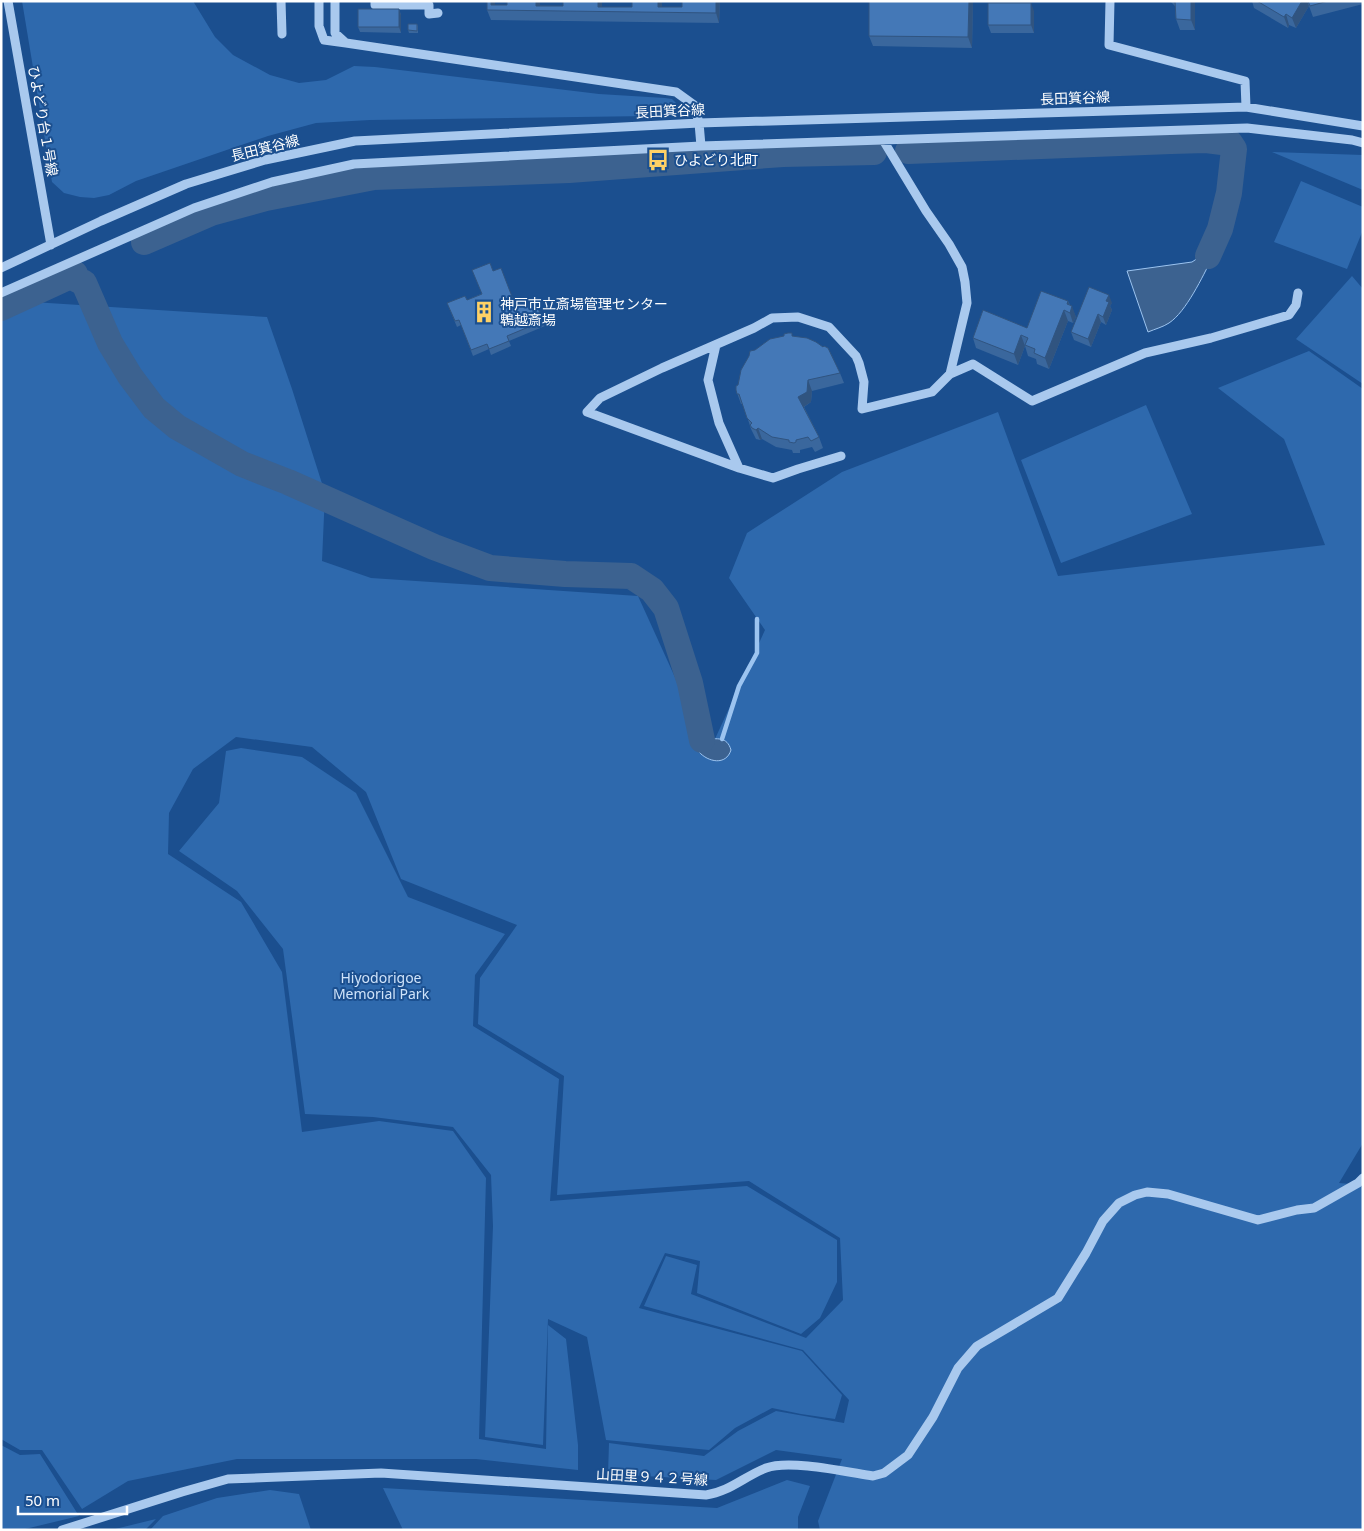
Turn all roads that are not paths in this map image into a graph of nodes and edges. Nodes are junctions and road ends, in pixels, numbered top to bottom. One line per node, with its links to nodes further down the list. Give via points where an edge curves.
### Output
1 (8, 1): 17 (street, ひよどり台１号線)
2 (281, 1): 9 (street)
3 (319, 1): 10 (street, via 319,26 324,40)
4 (335, 1): 10 (street, via 335,33)
5 (375, 1): 7 (street, via 375,5)
6 (1110, 1): 11 (street, via 1109,45 1245,81)
7 (395, 3): 8 (street, via 429,5 429,14)
8 (438, 13)
9 (282, 34)
10 (346, 43): 12 (street, via 676,92 694,105)
11 (1246, 107): 12 (street, 長田箕谷線); 13 (street, 長田箕谷線)
12 (699, 123): 16 (street); 17 (street, 長田箕谷線, via 355,141 266,160 186,184)
13 (1363, 126)
14 (883, 140): 15 (street, via 1247,128); 16 (street); 22 (street, via 962,267 967,303)
15 (1363, 143)
16 (701, 146): 19 (street, via 354,164 272,182 194,208)
17 (51, 245): 18 (street, 長田箕谷線)
18 (1, 268)
19 (1, 293)
20 (1298, 293): 22 (street, via 1296,306 1289,315 1145,353 1032,401 973,364)
21 (716, 344): 22 (street, via 772,318 798,317 829,327 859,363 864,382 862,408 932,392); 24 (street, via 708,380 719,424); 24 (street, via 600,398 587,412)
22 (950, 374)
23 (841, 456): 24 (street, via 773,478)
24 (739, 468)
25 (1363, 1178): 26 (street, 山田里９４２号線, via 1314,1208 1258,1220 1168,1194 1147,1192 1119,1203 1103,1221 1058,1298 978,1346 958,1368 933,1417 908,1455 884,1473 873,1476 806,1465 767,1467 735,1485 706,1495 381,1474 228,1479)
26 (62, 1530)

